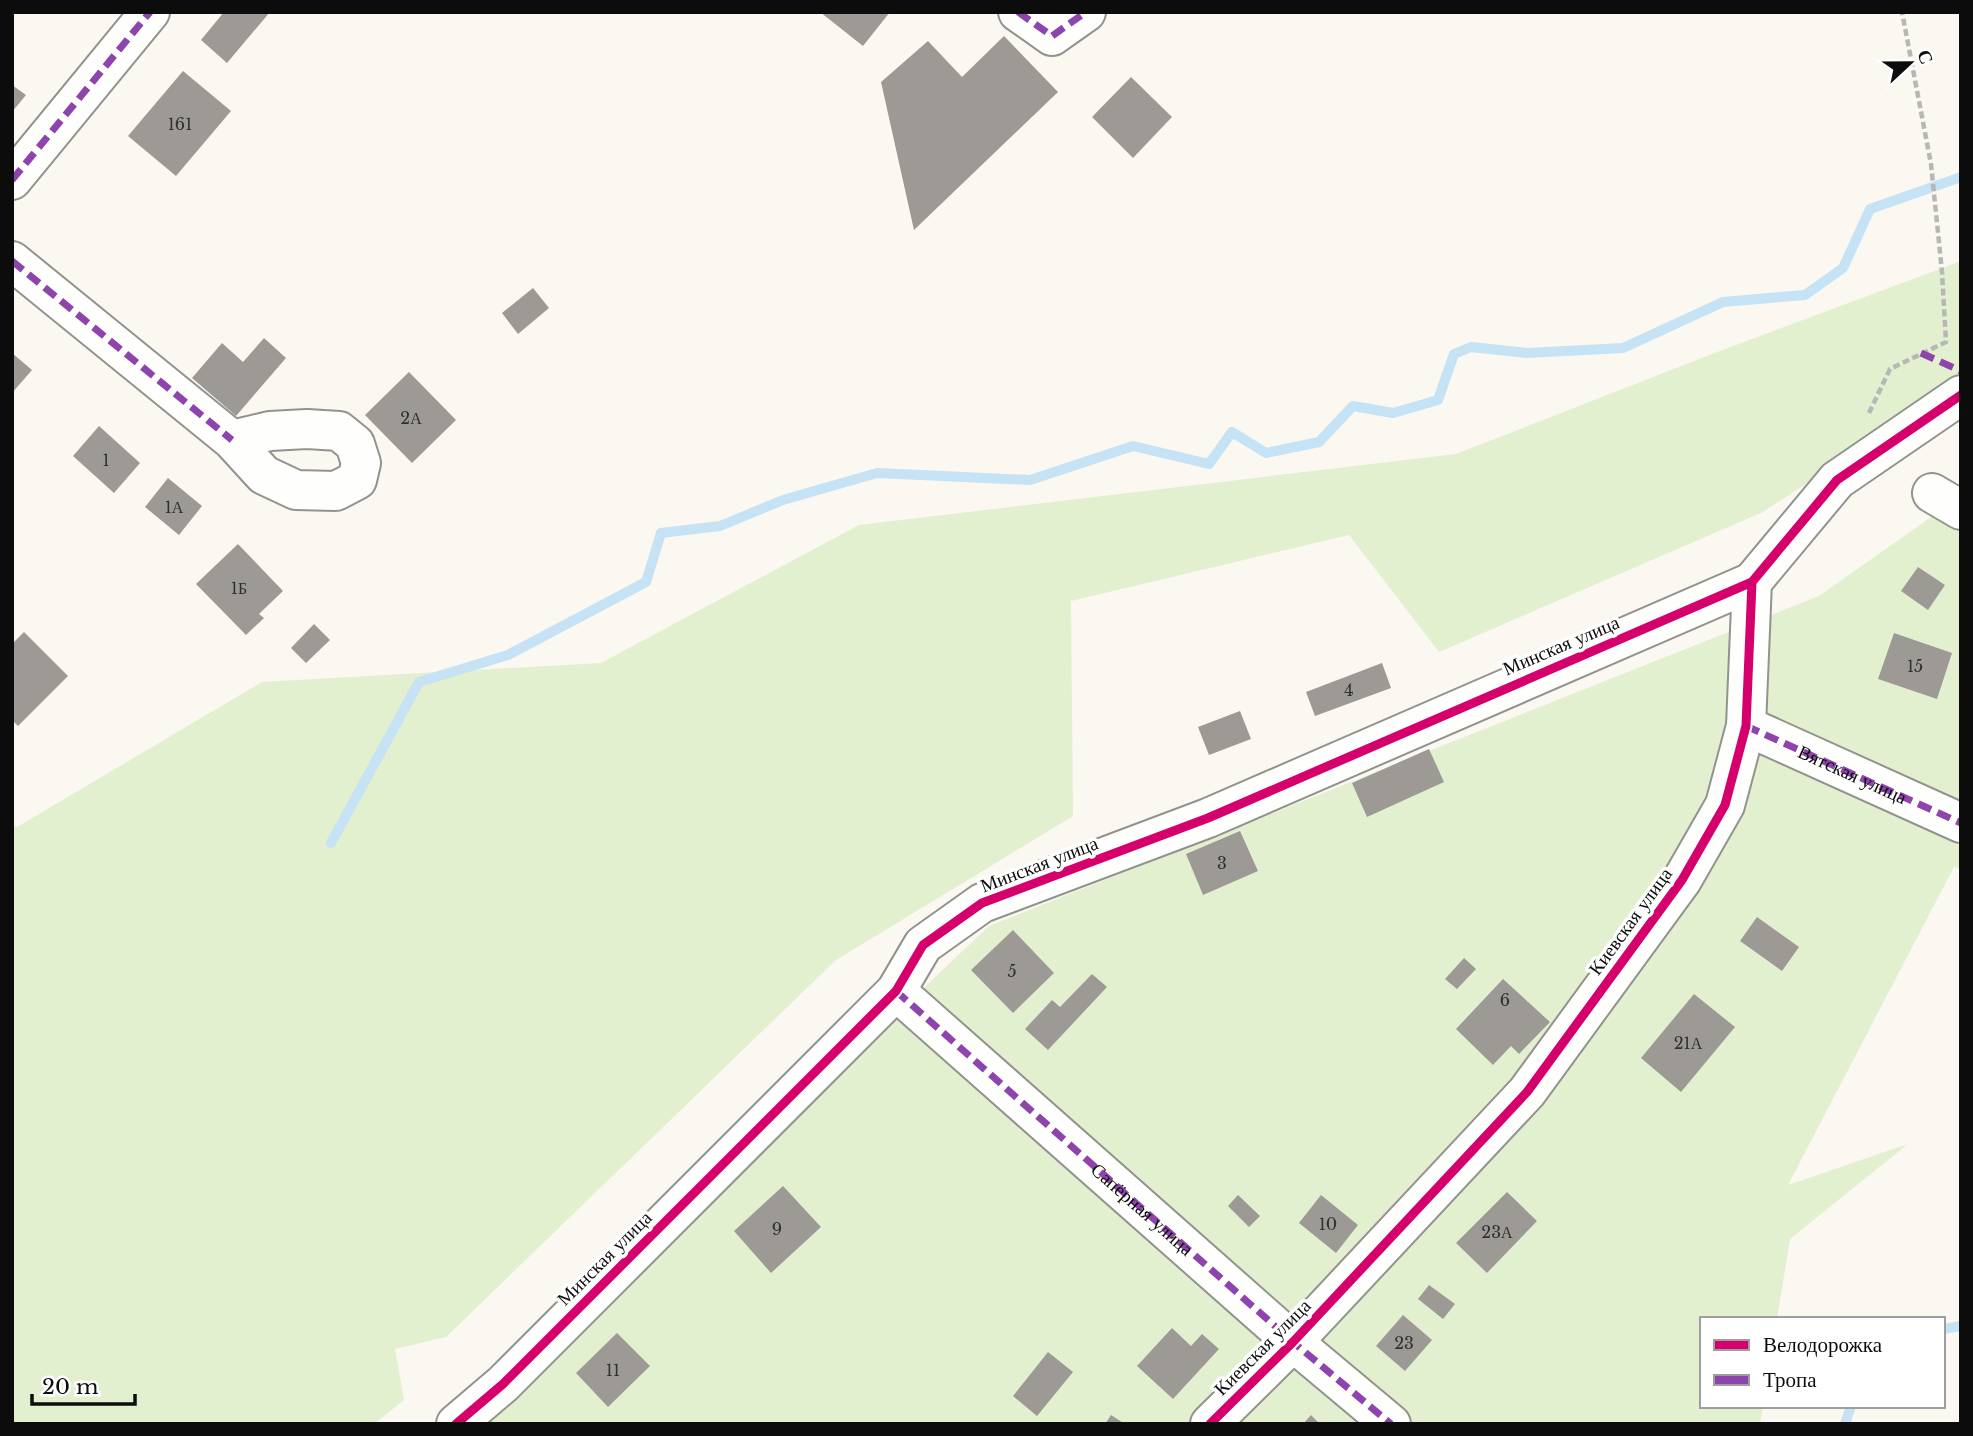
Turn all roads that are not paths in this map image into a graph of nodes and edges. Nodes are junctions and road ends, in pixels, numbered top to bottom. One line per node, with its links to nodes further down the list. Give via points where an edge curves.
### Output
1 (150, 12): 4 (street)
2 (1018, 12): 3 (street, via 1052,36)
3 (1086, 12)
4 (12, 180)
5 (12, 261): 7 (street)
6 (1961, 395): 8 (street, via 1838,480)
7 (232, 440)
8 (1752, 582): 9 (street, Киевская улица); 11 (street, Минская улица, via 1209,818 982,903 923,945)
9 (1746, 726): 10 (street, Вятская улица); 12 (street, Киевская улица, via 1725,805 1674,891 1527,1092)
10 (1961, 823)
11 (896, 991): 12 (street, Сапёрная улица); 13 (street, Минская улица, via 503,1384)
12 (1293, 1342): 14 (street, Киевская улица); 15 (street, Сапёрная улица)
13 (456, 1424)
14 (1210, 1424)
15 (1391, 1424)

